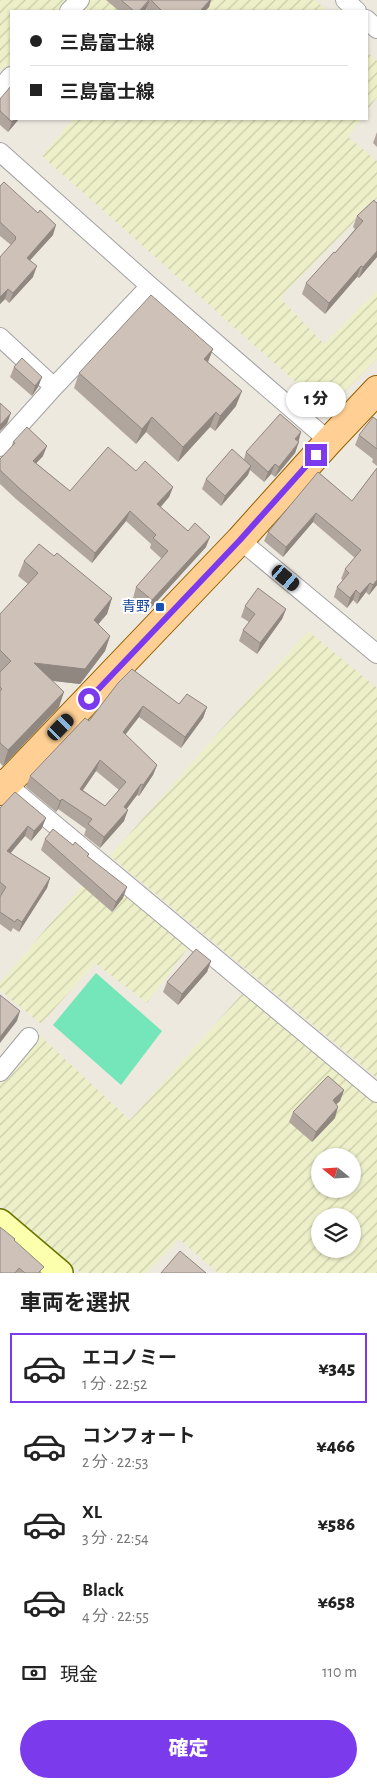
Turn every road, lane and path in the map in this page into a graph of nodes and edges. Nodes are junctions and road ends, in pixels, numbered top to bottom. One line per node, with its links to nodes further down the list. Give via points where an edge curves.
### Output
1 (80, 0): 3 (street)
2 (345, 0): 4 (street)
3 (71, 10)
4 (356, 10)
5 (10, 77): 6 (street)
6 (0, 89)
7 (0, 152): 8 (street)
8 (150, 286): 10 (street); 12 (street)
9 (0, 337): 10 (street)
10 (54, 387): 13 (street)
11 (377, 390): 12 (main road)
12 (328, 441): 14 (main road)
13 (0, 447)
14 (240, 540): 15 (street); 16 (main road)
15 (377, 654)
16 (2, 785): 19 (street)
17 (29, 1037): 18 (street)
18 (0, 1072)
19 (377, 1093)
20 (0, 1222): 21 (street)
21 (60, 1273)

